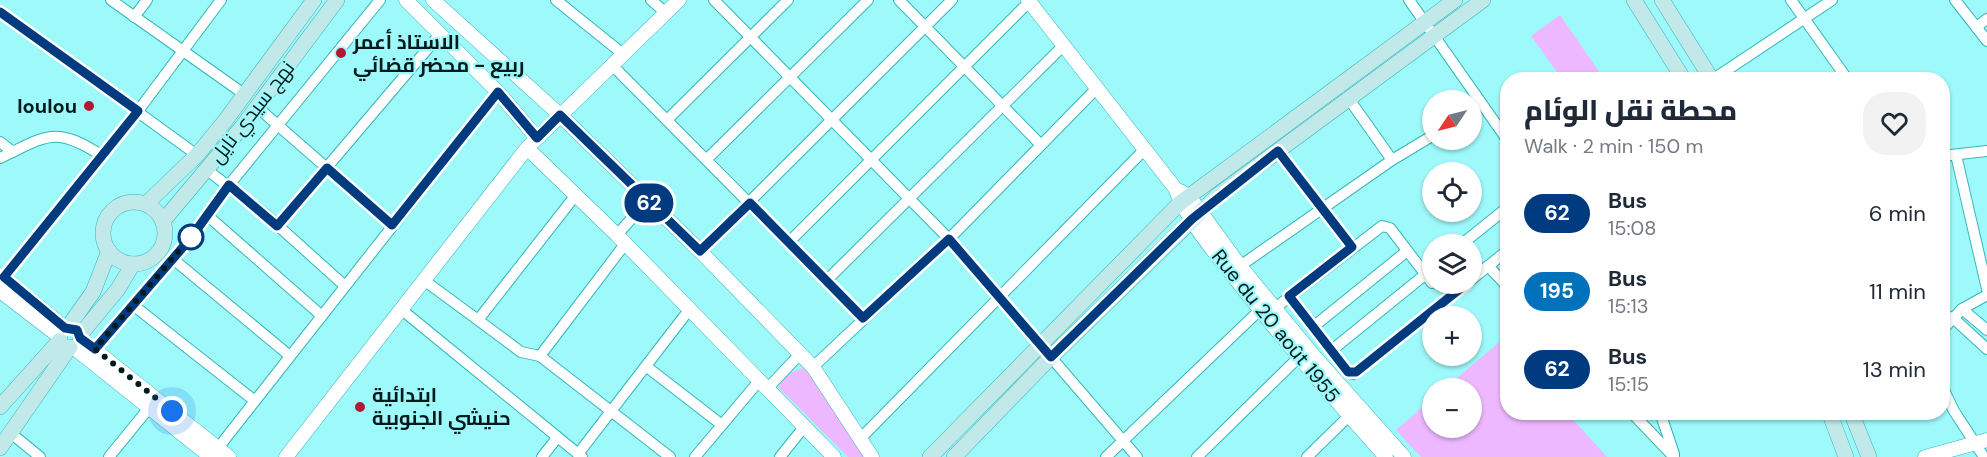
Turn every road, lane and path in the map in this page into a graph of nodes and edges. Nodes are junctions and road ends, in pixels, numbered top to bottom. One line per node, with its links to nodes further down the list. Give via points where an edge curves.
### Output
1 (111, 0): 28 (street)
2 (147, 0): 28 (street)
3 (221, 0): 38 (street)
4 (314, 0): 49 (main road, نهج سيدي نايل)
5 (337, 0): 53 (main road, نهج سيدي نايل)
6 (380, 0): 58 (street)
7 (406, 0): 34 (street)
8 (556, 0): 39 (street)
9 (651, 0): 27 (street)
10 (679, 0): 27 (street)
11 (714, 0): 35 (street)
12 (788, 0): 35 (street)
13 (868, 0): 46 (street)
14 (899, 0): 31 (street)
15 (952, 0): 31 (street)
16 (1409, 0): 33 (street)
17 (1455, 0): 33 (main road)
18 (1483, 0): 33 (main road)
19 (1634, 0): 42 (main road)
20 (1662, 0): 43 (main road)
21 (1791, 0): 29 (street)
22 (1832, 0): 29 (street)
23 (1955, 0): 32 (street)
24 (437, 1): 55 (street)
25 (1028, 1): 37 (street, Rue du 20 août 1955); 41 (street)
26 (0, 12): 54 (street)
27 (666, 13): 39 (street)
28 (134, 17): 38 (street)
29 (1802, 18): 44 (street); 45 (street)
30 (1987, 19): 32 (street)
31 (927, 27): 41 (street); 57 (street)
32 (1976, 27): 36 (street)
33 (1429, 28): 50 (main road); 51 (street); 81 (main road)
34 (441, 33): 48 (street); 77 (street)
35 (750, 37): 46 (street); 56 (street)
36 (1987, 41)
37 (1063, 46): 47 (street, Rue du 20 août 1955); 52 (street)
38 (182, 52): 49 (street); 54 (street)
39 (624, 54): 40 (street)
40 (612, 65): 55 (street); 56 (street)
41 (964, 66): 52 (street); 75 (street)
42 (1679, 72)
43 (1707, 72)
44 (1724, 72)
45 (1842, 72)
46 (789, 78): 57 (street); 74 (street)
47 (1097, 88): 63 (street); 65 (street, Rue du 20 août 1955)
48 (498, 92): 60 (street); 91 (street)
49 (244, 94): 70 (main road, نهج سيدي نايل)
50 (1349, 99): 66 (main road); 76 (street)
51 (1483, 105): 59 (street)
52 (1002, 107): 63 (street); 82 (street)
53 (257, 108): 58 (street); 78 (main road, نهج سيدي نايل)
54 (138, 111): 69 (street); 70 (street)
55 (560, 115): 60 (street); 83 (street)
56 (667, 120): 74 (street)
57 (831, 120): 75 (street); 84 (street)
58 (277, 126): 77 (street); 79 (street)
59 (1500, 129)
60 (537, 138): 64 (street)
61 (0, 142): 68 (street)
62 (1422, 142): 76 (street)
63 (1040, 144): 94 (street)
64 (527, 148): 80 (street); 110 (street)
65 (1144, 150): 81 (street, Rue du 20 août 1955); 120 (street)
66 (1278, 151): 86 (street); 88 (main road)
67 (1987, 151): 72 (street)
68 (13, 152): 69 (street, via 49,136 69,137); 73 (street)
69 (101, 155): 108 (street)
70 (197, 155): 85 (main road, نهج سيدي نايل)
71 (1950, 155): 72 (street)
72 (1956, 155): 114 (street)
73 (0, 158)
74 (707, 159): 84 (street)
75 (871, 160): 82 (street); 96 (street)
76 (1392, 160): 86 (street)
77 (327, 168): 91 (street); 92 (street)
78 (207, 170): 79 (street); 90 (main road, نهج سيدي نايل)
79 (229, 185): 89 (street); 92 (street)
80 (575, 196): 95 (street); 130 (street)
81 (1181, 196): 88 (street, Rue du 20 août 1955); 138 (main road)
82 (910, 199): 94 (street); 111 (street)
83 (647, 201): 95 (street); 99 (street)
84 (750, 203): 96 (street); 99 (street)
85 (146, 204): 90 (main road); 98 (main road, via 126,203 110,214 103,232)
86 (1322, 208): 97 (street); 104 (street)
87 (1500, 213): 93 (street)
88 (1196, 214): 104 (street, Rue du 20 août 1955); 123 (street, Rue du 20 août 1955); 138 (main road)
89 (208, 216): 102 (street); 127 (street)
90 (163, 221): 103 (main road, via 165,231 160,250 153,258)
91 (392, 225): 113 (street)
92 (277, 226): 113 (street)
93 (1474, 234)
94 (949, 239): 120 (street); 129 (street)
95 (621, 240): 126 (street); 141 (street)
96 (789, 242): 111 (street)
97 (1352, 247): 100 (street, via 1376,228 1386,226); 118 (street)
98 (109, 250): 103 (main road, via 116,258); 134 (main road, via 93,292)
99 (700, 251): 139 (street)
100 (1407, 251): 106 (street); 132 (street)
101 (1500, 256): 105 (street)
102 (173, 259): 122 (street); 140 (street)
103 (134, 264): 134 (main road, via 118,290)
104 (1240, 266): 123 (street, Rue du 20 août 1955)
105 (1488, 266): 107 (street); 109 (street)
106 (1422, 268)
107 (1482, 271)
108 (2, 276): 134 (street)
109 (1500, 279)
110 (425, 280): 125 (street); 130 (street)
111 (827, 280): 129 (street)
112 (1422, 285): 137 (street)
113 (345, 286): 127 (street)
114 (1987, 289)
115 (0, 291): 134 (street)
116 (1442, 294): 121 (street)
117 (1454, 294): 121 (street)
118 (1289, 296): 123 (street); 132 (street)
119 (1987, 296): 124 (street)
120 (1000, 297): 138 (street); 160 (street)
121 (1446, 300): 137 (street, via 1353,374)
122 (134, 305): 135 (street); 146 (street)
123 (1268, 306): 142 (street, Rue du 20 août 1955); 150 (street, Rue du 20 août 1955); 161 (street)
124 (1962, 309): 128 (street); 133 (street)
125 (402, 310): 159 (street); 168 (street)
126 (689, 310): 143 (street); 145 (street)
127 (322, 316): 140 (street)
128 (1952, 317): 131 (street); 136 (street)
129 (863, 318): 144 (street)
130 (478, 320): 141 (street, via 521,352)
131 (1950, 320)
132 (1313, 327): 137 (street)
133 (1987, 330)
134 (69, 337): 135 (street); 147 (street); 149 (main road); 158 (main road)
135 (95, 349): 147 (street)
136 (1987, 349)
137 (1332, 350)
138 (1046, 351): 161 (street); 175 (main road); 176 (main road)
139 (800, 354): 144 (street); 145 (street)
140 (290, 356): 146 (street)
141 (540, 356): 151 (street)
142 (1298, 358): 150 (street, Rue du 20 août 1955); 179 (street)
143 (647, 367): 151 (street); 156 (street)
144 (813, 367): 160 (street)
145 (763, 385): 156 (street); 157 (street)
146 (255, 401): 164 (street)
147 (153, 403): 164 (street); 167 (street)
148 (1950, 403): 162 (street)
149 (0, 407)
150 (1353, 411): 180 (street); 181 (street, Rue du 20 août 1955); 182 (street, Rue du 20 août 1955)
151 (612, 413): 165 (street); 170 (street)
152 (1639, 420): 183 (street)
153 (1662, 420): 183 (street)
154 (1832, 420): 184 (main road)
155 (1854, 420): 185 (main road)
156 (722, 425): 171 (street)
157 (804, 427): 172 (street); 173 (street)
158 (12, 434): 163 (main road); 166 (street)
159 (557, 438): 165 (street); 169 (street)
160 (860, 439): 174 (street)
161 (1123, 439): 177 (street); 178 (street)
162 (1981, 442): 186 (street); 187 (street)
163 (0, 448)
164 (216, 455)
165 (580, 455)
166 (40, 457)
167 (109, 457)
168 (286, 457)
169 (542, 457)
170 (670, 457)
171 (696, 457)
172 (780, 457)
173 (834, 457)
174 (872, 457)
175 (930, 457)
176 (954, 457)
177 (1106, 457)
178 (1137, 457)
179 (1197, 457)
180 (1307, 457)
181 (1386, 457)
182 (1404, 457)
183 (1675, 457)
184 (1846, 457)
185 (1869, 457)
186 (1925, 457)
187 (1984, 457)

